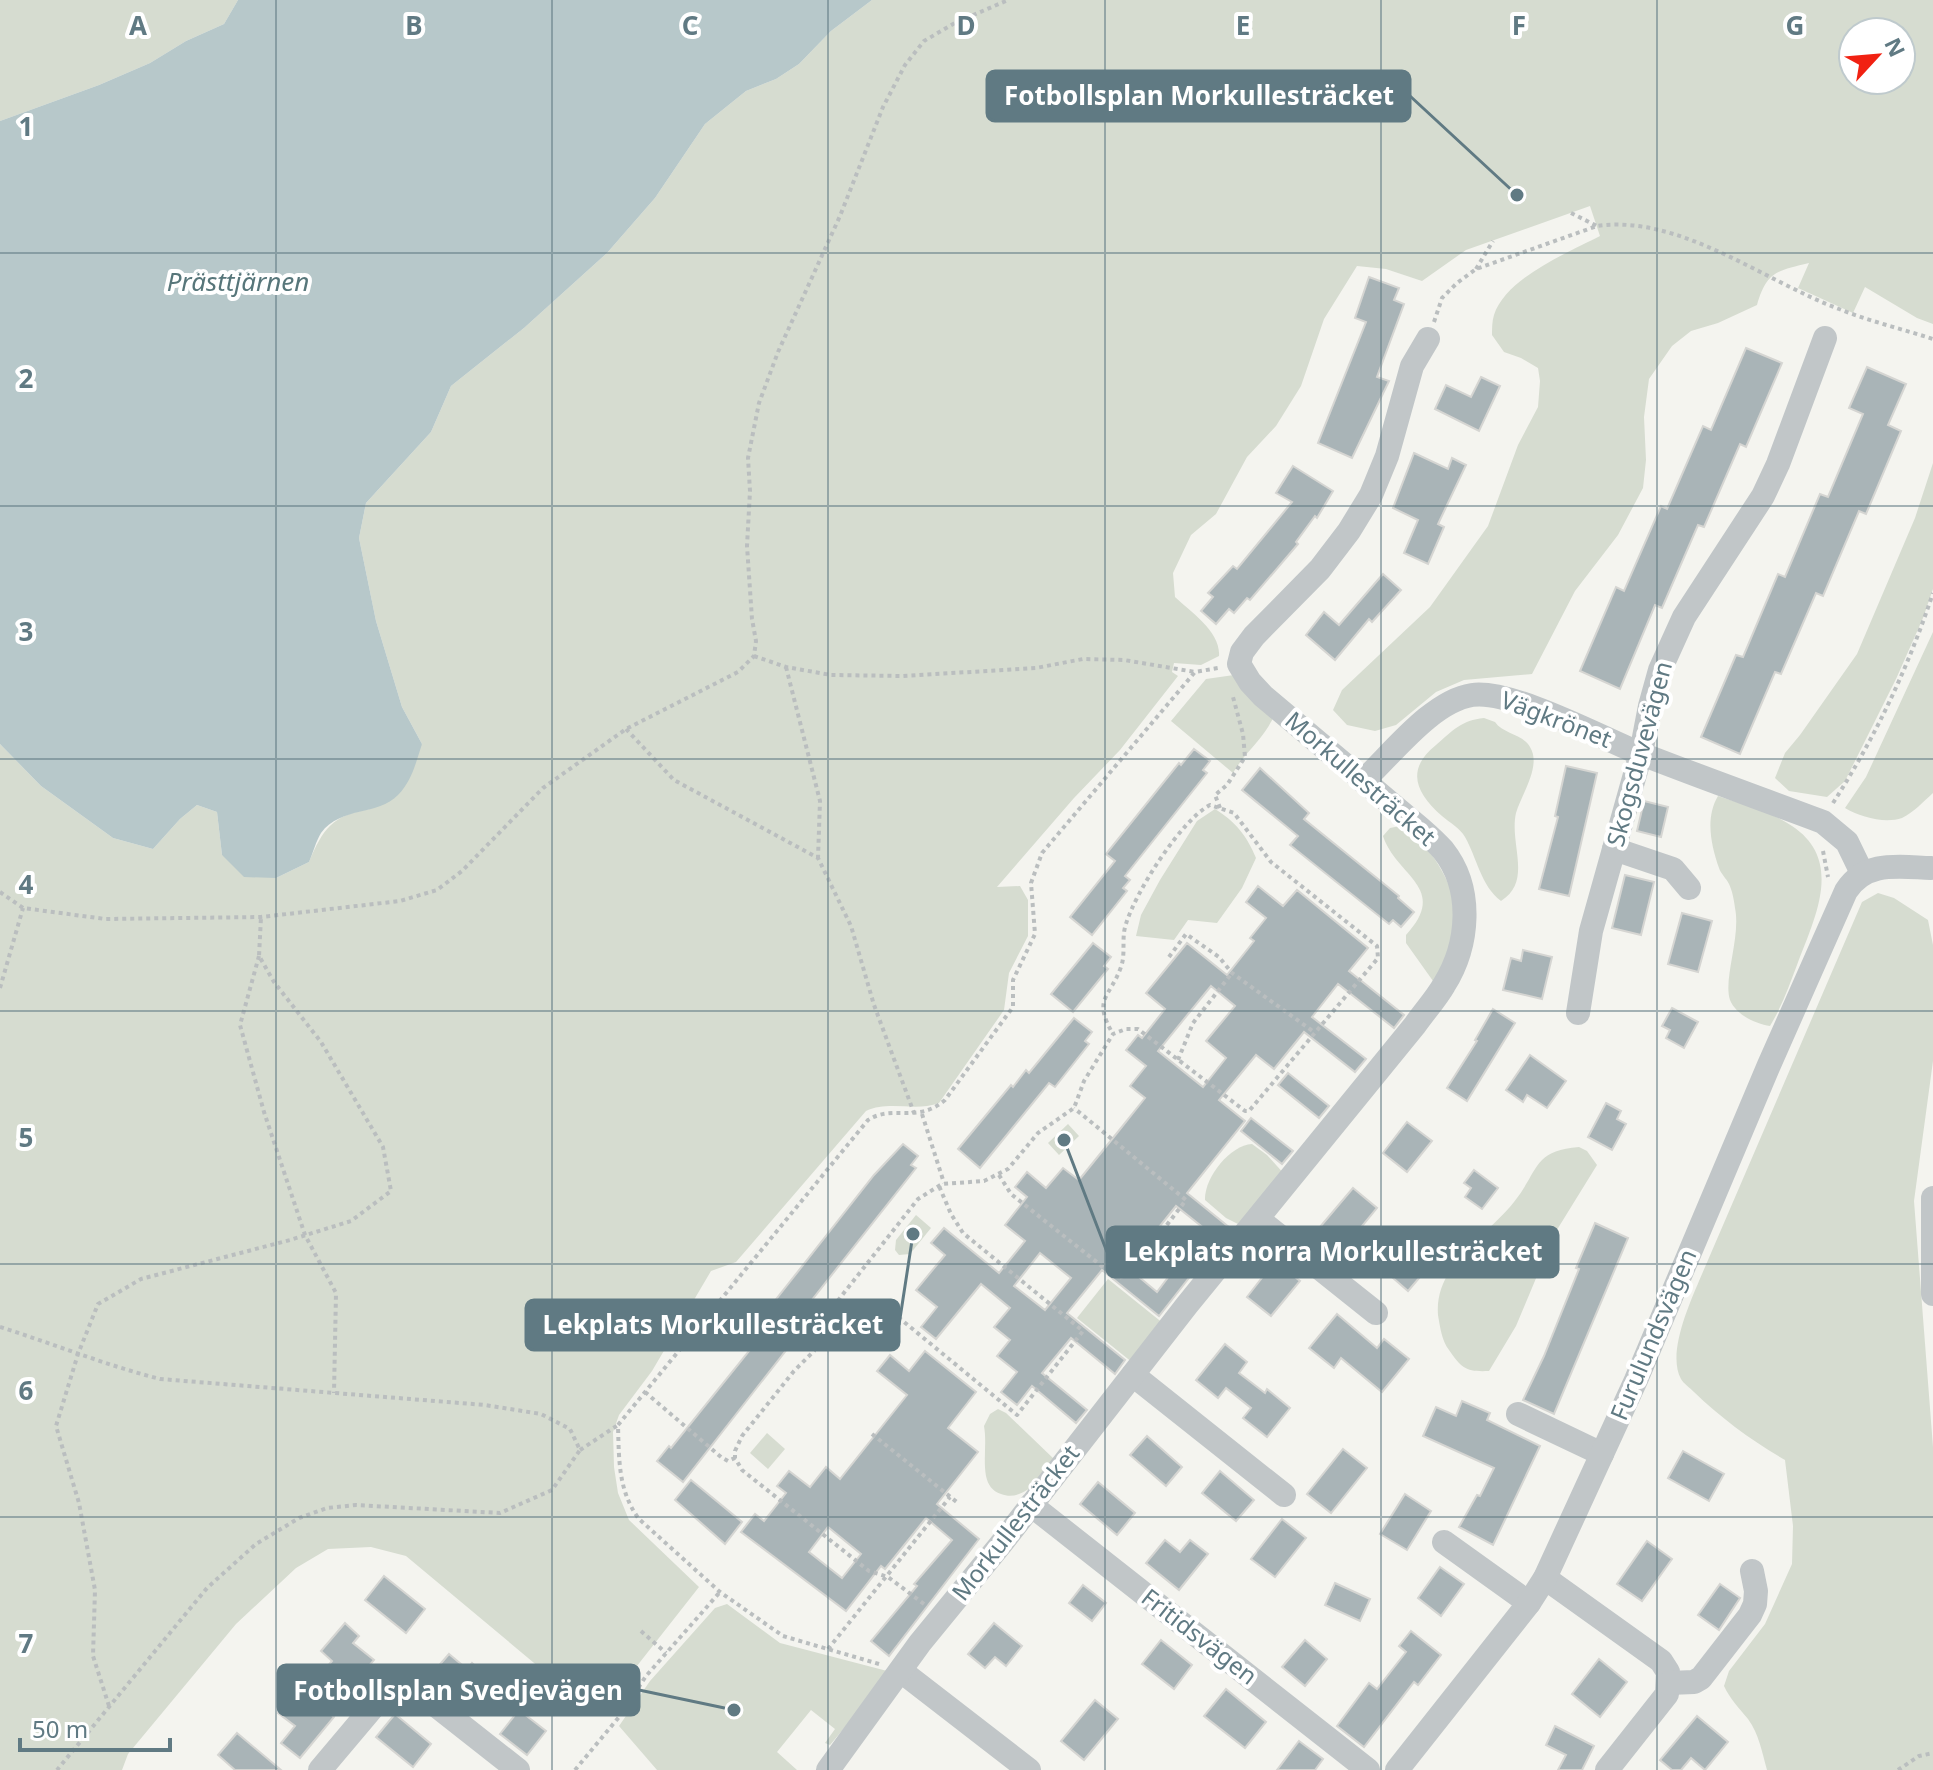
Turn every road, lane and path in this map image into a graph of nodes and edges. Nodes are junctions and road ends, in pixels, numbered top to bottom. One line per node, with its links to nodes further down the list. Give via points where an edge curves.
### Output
1 (1008, 0): 10 (path, via 924,41 905,65 778,352 759,403 748,458)
2 (1571, 213): 3 (path)
3 (1597, 226): 5 (path); 8 (path, via 1636,224 1676,234 1838,309)
4 (1493, 241): 5 (path)
5 (1476, 269): 7 (path, via 1442,298)
6 (1825, 338): 15 (street, Skogsduvevägen, via 1763,496 1673,638 1653,694)
7 (1428, 339): 11 (street, via 1412,366 1371,495 1320,569 1254,636)
8 (1933, 339)
9 (1933, 593): 18 (path, via 1912,657)
10 (754, 656): 12 (path); 14 (path, via 738,672)
11 (1239, 664): 13 (path); 16 (street, Morkullesträcket, via 1263,696); 17 (path, via 1232,689 1245,757 1215,795)
12 (786, 667): 13 (path, via 831,675 903,676 1036,668 1083,659); 20 (path, via 820,801)
13 (1195, 672): 40 (path, via 1042,853 1031,883 1035,934 1013,980 1013,1007 945,1100)
14 (626, 729): 20 (path, via 674,780); 27 (path, via 543,788 437,890 400,901)
15 (1641, 753): 16 (street, Vägkrönet, via 1515,700 1471,695 1436,711); 18 (street, Vägkrönet); 19 (street, Skogsduvevägen)
16 (1363, 781): 44 (street, Morkullesträcket, via 1444,851 1464,902 1462,946 1444,986 1415,1025)
17 (1220, 808): 32 (path, via 1234,813 1271,862 1377,946 1378,958); 36 (path, via 1210,805 1184,826 1129,912 1122,964 1103,999 1102,1011)
18 (1823, 822): 22 (street, Vägkrönet, via 1847,842); 23 (path, via 1817,838)
19 (1614, 849): 24 (street, via 1673,869); 33 (street, Skogsduvevägen, via 1591,931)
20 (818, 858): 39 (path, via 851,926)
21 (1932, 866): 22 (street, via 1880,867)
22 (1862, 873): 58 (street, Furulundsvägen, via 1846,891)
23 (1829, 885)
24 (1689, 888)
25 (0, 892): 26 (path)
26 (23, 908): 27 (path, via 105,919); 31 (path)
27 (261, 917): 28 (path)
28 (259, 956): 45 (path, via 240,1025); 45 (path, via 321,1042 383,1147 391,1191 351,1221)
29 (1169, 957): 30 (path, via 1186,934)
30 (1232, 973): 35 (path); 37 (path, via 1193,1023)
31 (0, 988)
32 (1331, 1012): 34 (path); 35 (path)
33 (1578, 1013)
34 (1336, 1017)
35 (1314, 1032): 37 (path, via 1249,1111)
36 (1113, 1034): 37 (path, via 1138,1029); 38 (path)
37 (1178, 1060)
38 (1074, 1108): 41 (path, via 1038,1133); 41 (path, via 1186,1200 1130,1273 1113,1275 1011,1194)
39 (914, 1113): 40 (path); 52 (path, via 868,1120)
40 (922, 1114): 42 (path)
41 (999, 1175): 42 (path)
42 (941, 1184): 47 (path, via 963,1233 1083,1331 1017,1415); 59 (path, via 918,1199 832,1308 814,1351 742,1436)
43 (1933, 1198): 46 (street)
44 (1258, 1219): 48 (street); 51 (street, Morkullesträcket)
45 (305, 1235): 50 (path, via 141,1279 98,1304); 53 (path, via 336,1293)
46 (1933, 1294)
47 (892, 1312)
48 (1376, 1313)
49 (0, 1327): 50 (path)
50 (78, 1354): 53 (path, via 160,1379); 76 (path, via 56,1426 79,1503 95,1590 93,1656)
51 (1133, 1375): 60 (street); 63 (street, Morkullesträcket)
52 (645, 1392): 55 (path); 59 (path, via 721,1457)
53 (334, 1393): 57 (path, via 541,1414 570,1429)
54 (1518, 1414): 58 (street)
55 (618, 1425): 57 (path); 68 (path, via 620,1471 629,1506)
56 (872, 1434): 61 (path)
57 (580, 1450): 76 (path, via 552,1490 500,1513 356,1505 299,1518 256,1544 207,1588)
58 (1602, 1454): 67 (street, Furulundsvägen)
59 (735, 1458): 66 (path, via 742,1470 834,1544 869,1571)
60 (1284, 1495)
61 (950, 1497): 62 (path); 66 (path)
62 (958, 1503)
63 (1031, 1505): 70 (street, Morkullesträcket); 84 (street, Fritidsvägen)
64 (1444, 1542): 69 (street)
65 (1752, 1571): 75 (street, via 1755,1604 1724,1649 1701,1678)
66 (888, 1577): 70 (path); 72 (path)
67 (1545, 1578): 69 (street, Furulundsvägen); 75 (street, via 1661,1661)
68 (720, 1592): 72 (path, via 783,1636); 73 (path)
69 (1529, 1603): 85 (street, Furulundsvägen)
70 (941, 1618): 74 (street, Morkullesträcket)
71 (641, 1631): 73 (path)
72 (828, 1649): 74 (path)
73 (666, 1653): 81 (path)
74 (901, 1671): 82 (street, Morkullesträcket); 83 (street)
75 (1669, 1683): 86 (street, via 1667,1694)
76 (109, 1707): 78 (path)
77 (1933, 1753): 87 (path)
78 (57, 1770)
79 (320, 1770): 80 (street, via 379,1700 408,1689 419,1692)
80 (518, 1770)
81 (575, 1770)
82 (828, 1770)
83 (1029, 1770)
84 (1368, 1770)
85 (1397, 1770)
86 (1607, 1770)
87 (1898, 1770)

